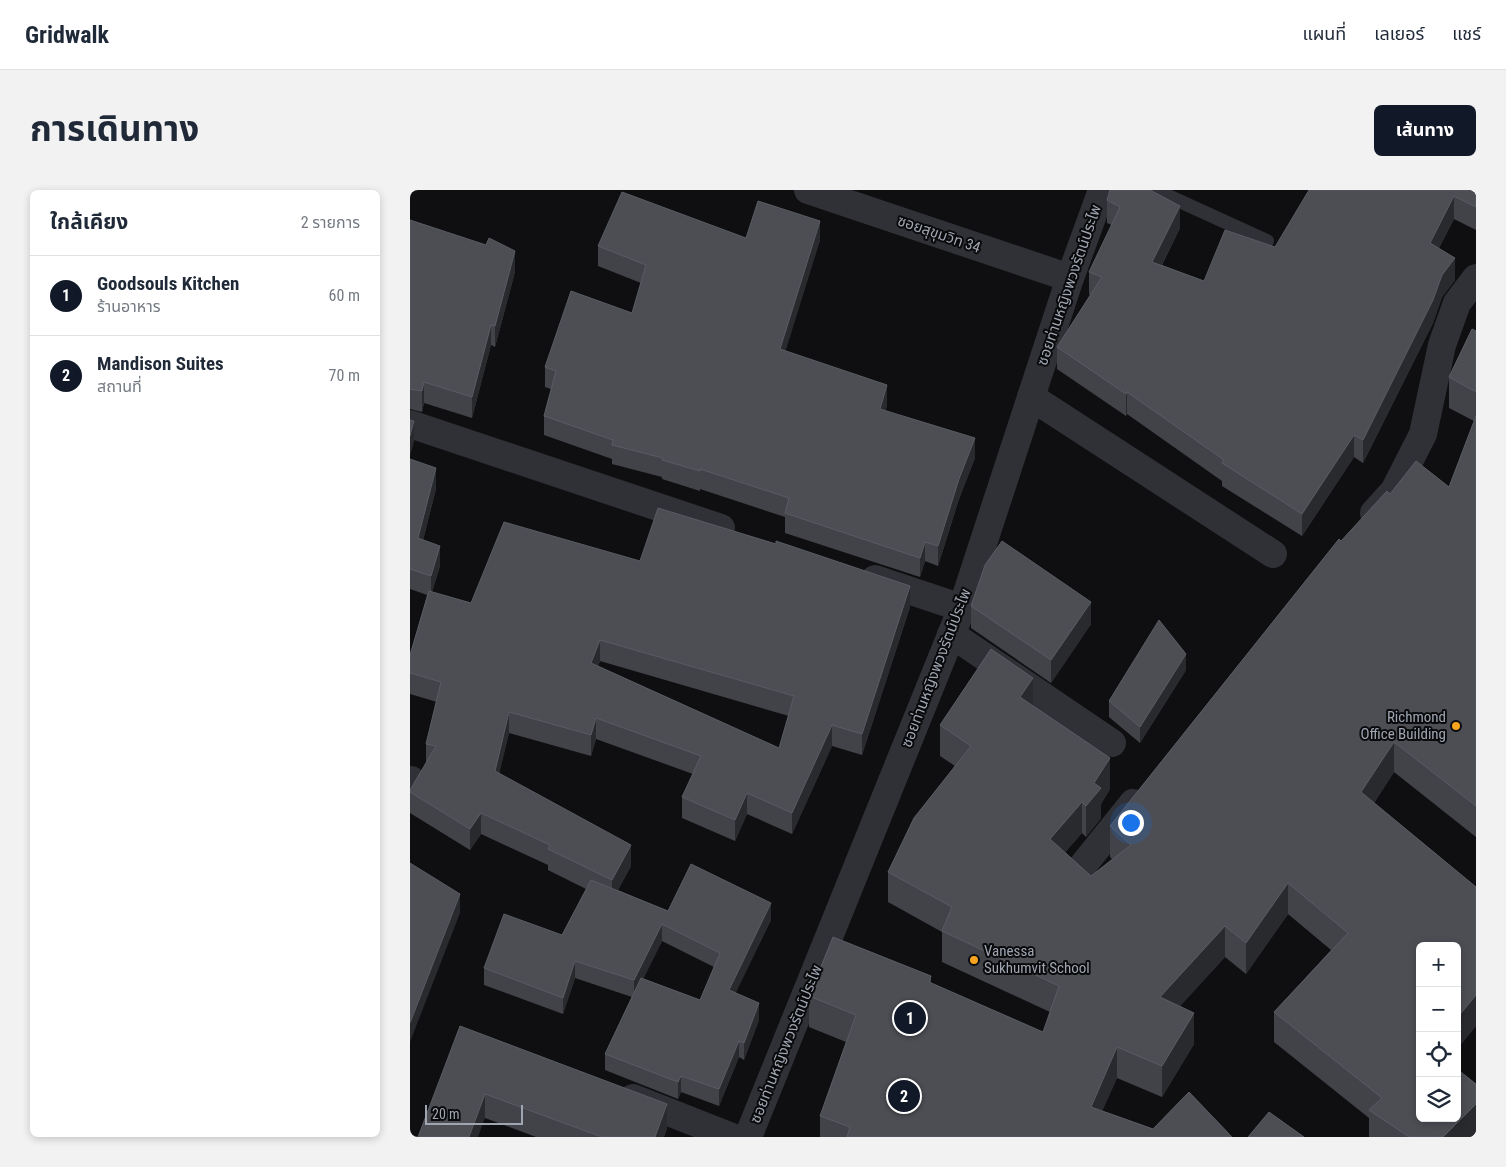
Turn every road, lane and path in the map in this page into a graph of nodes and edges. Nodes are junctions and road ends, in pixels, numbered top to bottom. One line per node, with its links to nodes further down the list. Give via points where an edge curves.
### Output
1 (808, 190): 5 (street, ซอยสุขุมวิท 34)
2 (1102, 190): 5 (street, ซอยท่านหญิงพวงรัตน์ประไพ)
3 (1155, 190): 4 (lane)
4 (1267, 241)
5 (1070, 278): 7 (street, ซอยท่านหญิงพวงรัตน์ประไพ)
6 (1476, 278): 9 (street, via 1457,303 1442,345 1423,434 1394,491)
7 (1031, 397): 11 (street); 13 (street, ซอยท่านหญิงพวงรัตน์ประไพ)
8 (410, 424): 10 (street)
9 (1355, 532)
10 (747, 536)
11 (1273, 554)
12 (849, 570): 13 (street)
13 (962, 608): 14 (street, ซอยท่านหญิงพวงรัตน์ประไพ)
14 (951, 634): 15 (street); 20 (street, ซอยท่านหญิงพวงรัตน์ประไพ)
15 (1112, 743)
16 (1149, 784): 17 (street)
17 (1080, 869)
18 (614, 1090): 19 (street)
19 (732, 1137)
20 (748, 1137)

